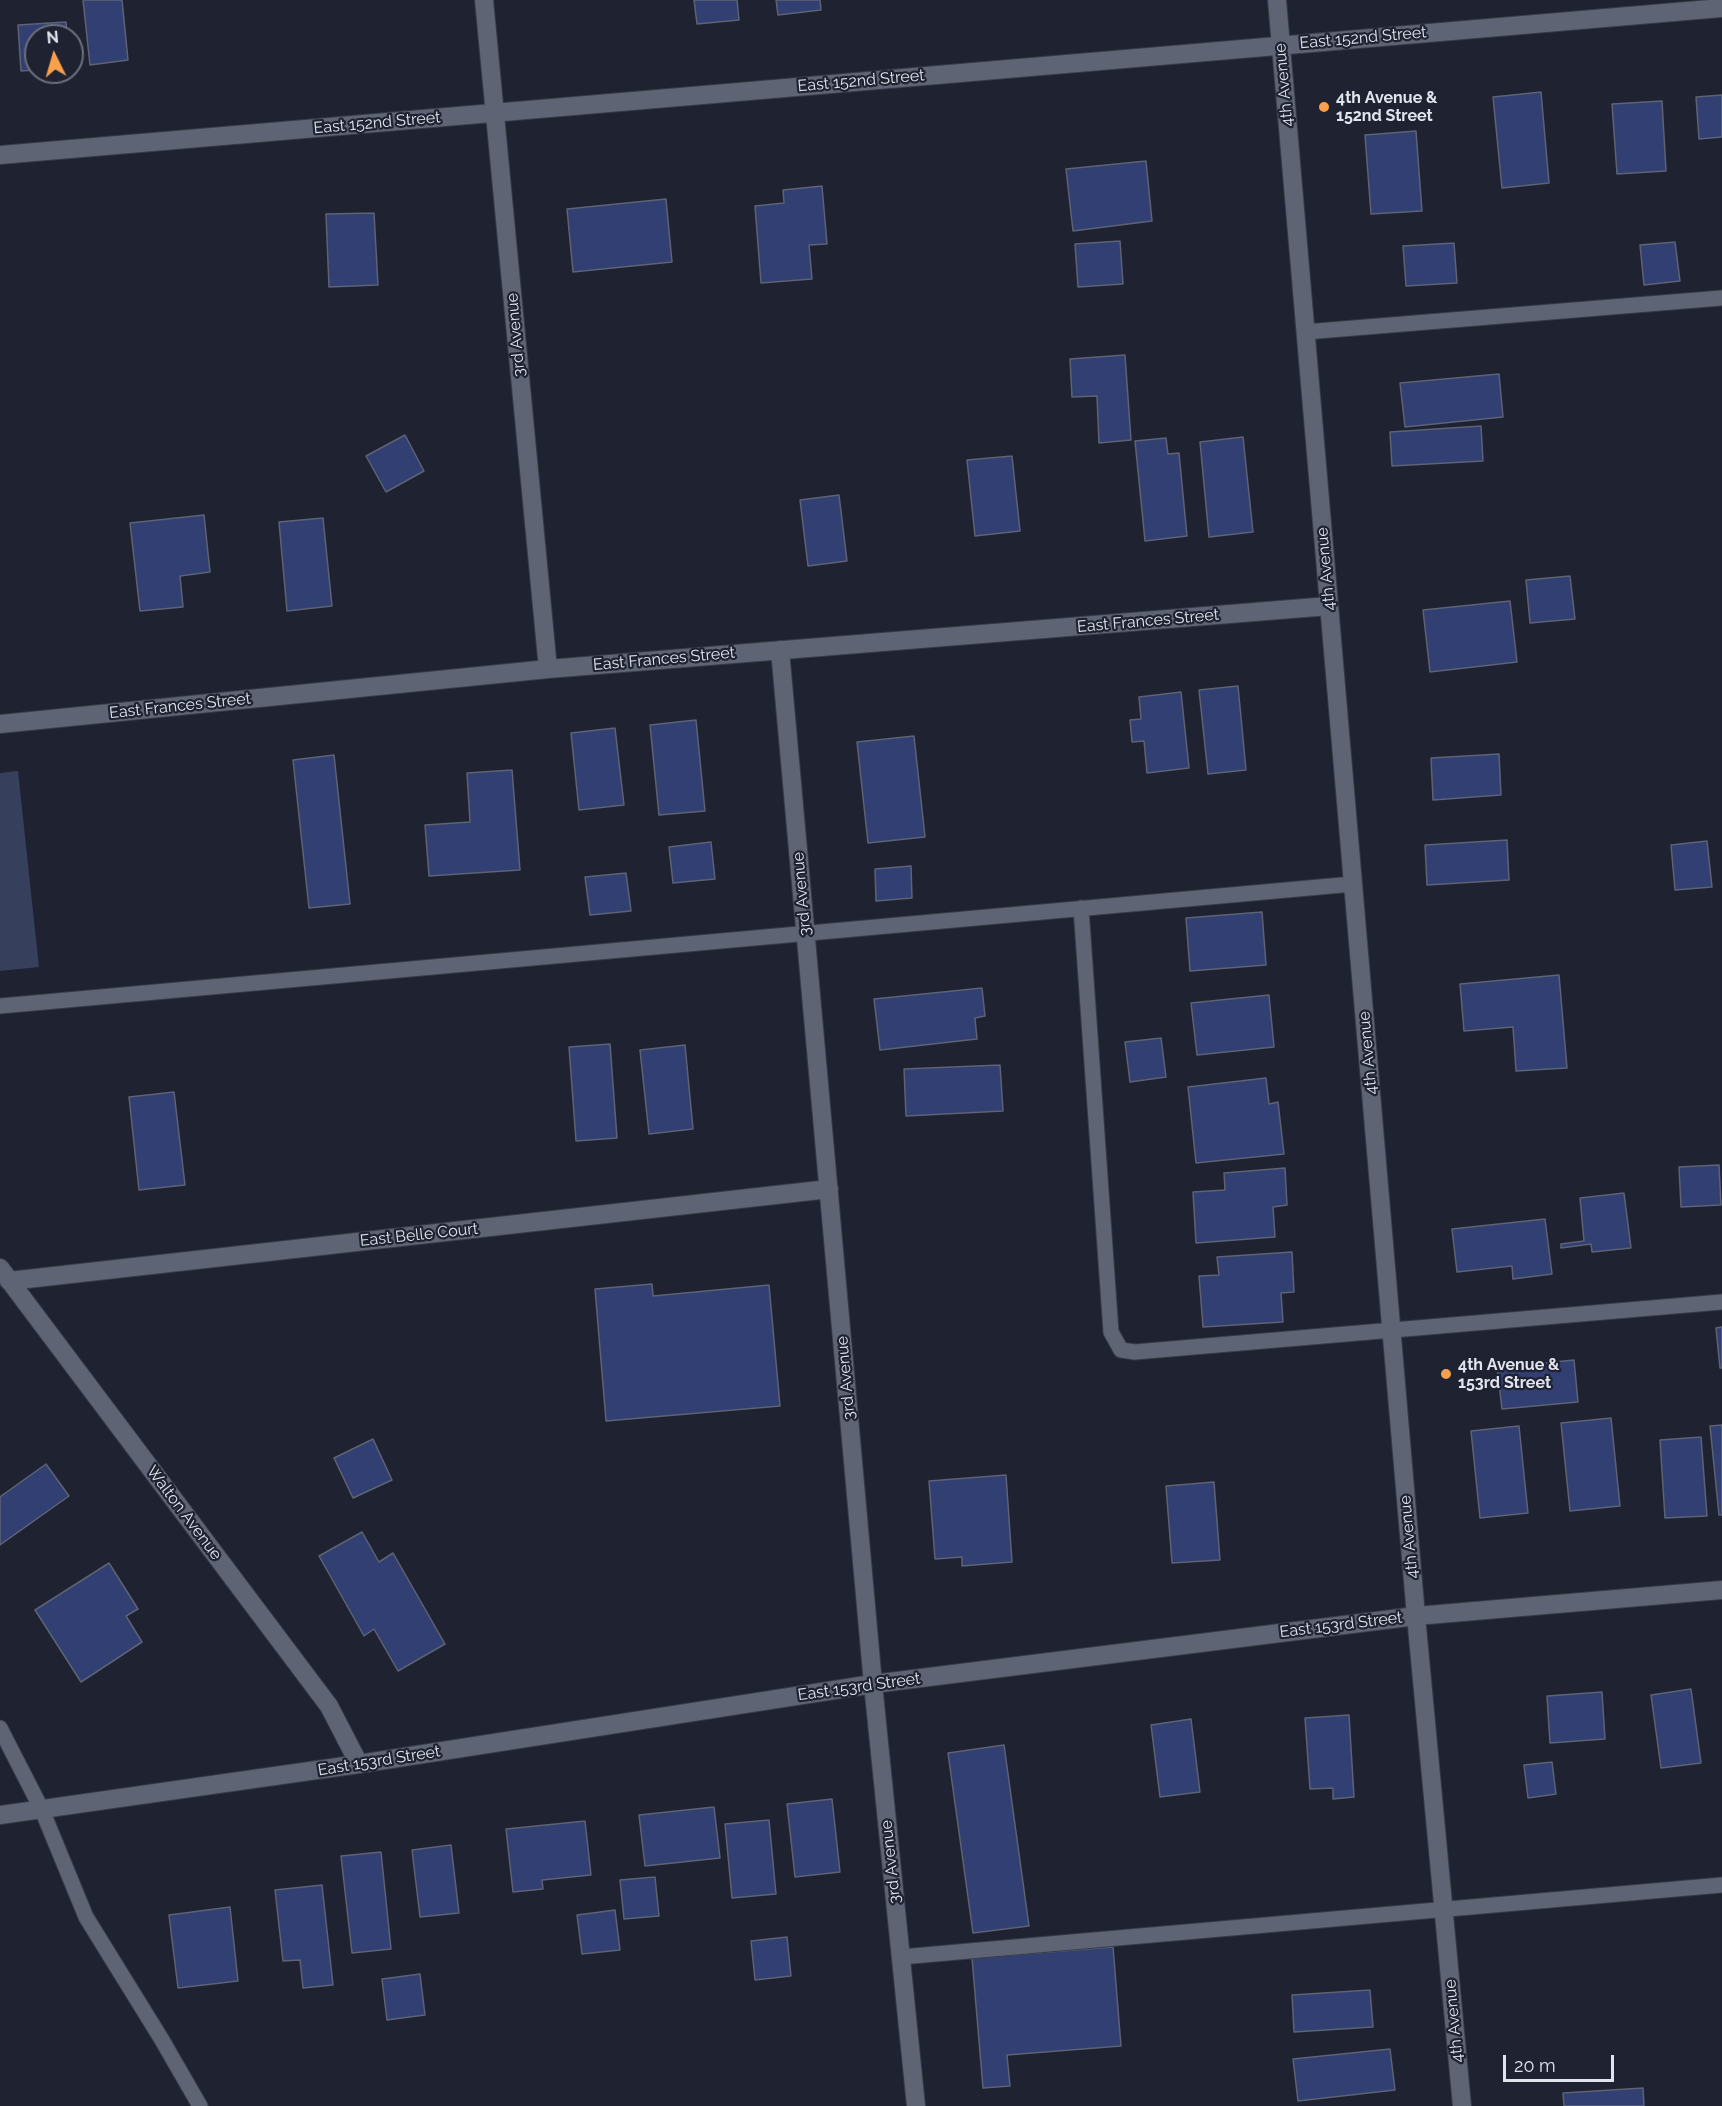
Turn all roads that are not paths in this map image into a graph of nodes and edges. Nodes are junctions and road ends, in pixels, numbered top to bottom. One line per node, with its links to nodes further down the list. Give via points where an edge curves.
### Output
1 (484, 0): 5 (street, 3rd Avenue)
2 (1277, 0): 4 (street, 4th Avenue)
3 (1722, 8): 4 (street, East 152nd Street)
4 (1281, 45): 5 (street, East 152nd Street); 8 (street, 4th Avenue)
5 (494, 113): 6 (street, East 152nd Street); 11 (street, 3rd Avenue)
6 (0, 155)
7 (1722, 298): 8 (lane)
8 (1305, 332): 9 (street, 4th Avenue)
9 (1329, 606): 10 (street, East Frances Street); 13 (street, 4th Avenue)
10 (780, 650): 11 (street, East Frances Street); 15 (street, 3rd Avenue)
11 (548, 669): 12 (street, East Frances Street)
12 (0, 724)
13 (1353, 884): 14 (lane); 20 (street, 4th Avenue)
14 (1081, 908): 15 (lane); 20 (lane, via 1111,1332 1121,1350 1135,1352)
15 (805, 933): 16 (lane); 17 (street, 3rd Avenue)
16 (0, 1006)
17 (829, 1189): 18 (street, East Belle Court); 23 (street, 3rd Avenue)
18 (5, 1274): 25 (street, Walton Avenue, via 329,1706)
19 (1722, 1302): 20 (lane)
20 (1392, 1330): 22 (street, 4th Avenue)
21 (1722, 1590): 22 (street, East 153rd Street)
22 (1416, 1616): 23 (street, East 153rd Street); 29 (street, 4th Avenue)
23 (873, 1683): 25 (street, East 153rd Street); 30 (street, 3rd Avenue)
24 (0, 1728): 26 (lane)
25 (359, 1764): 26 (street, East 153rd Street)
26 (42, 1809): 27 (street, East 153rd Street); 31 (lane, via 86,1917)
27 (0, 1815)
28 (1722, 1885): 29 (lane)
29 (1444, 1908): 30 (lane); 33 (street, 4th Avenue)
30 (901, 1957): 32 (street, 3rd Avenue)
31 (200, 2106)
32 (916, 2106)
33 (1462, 2106)

